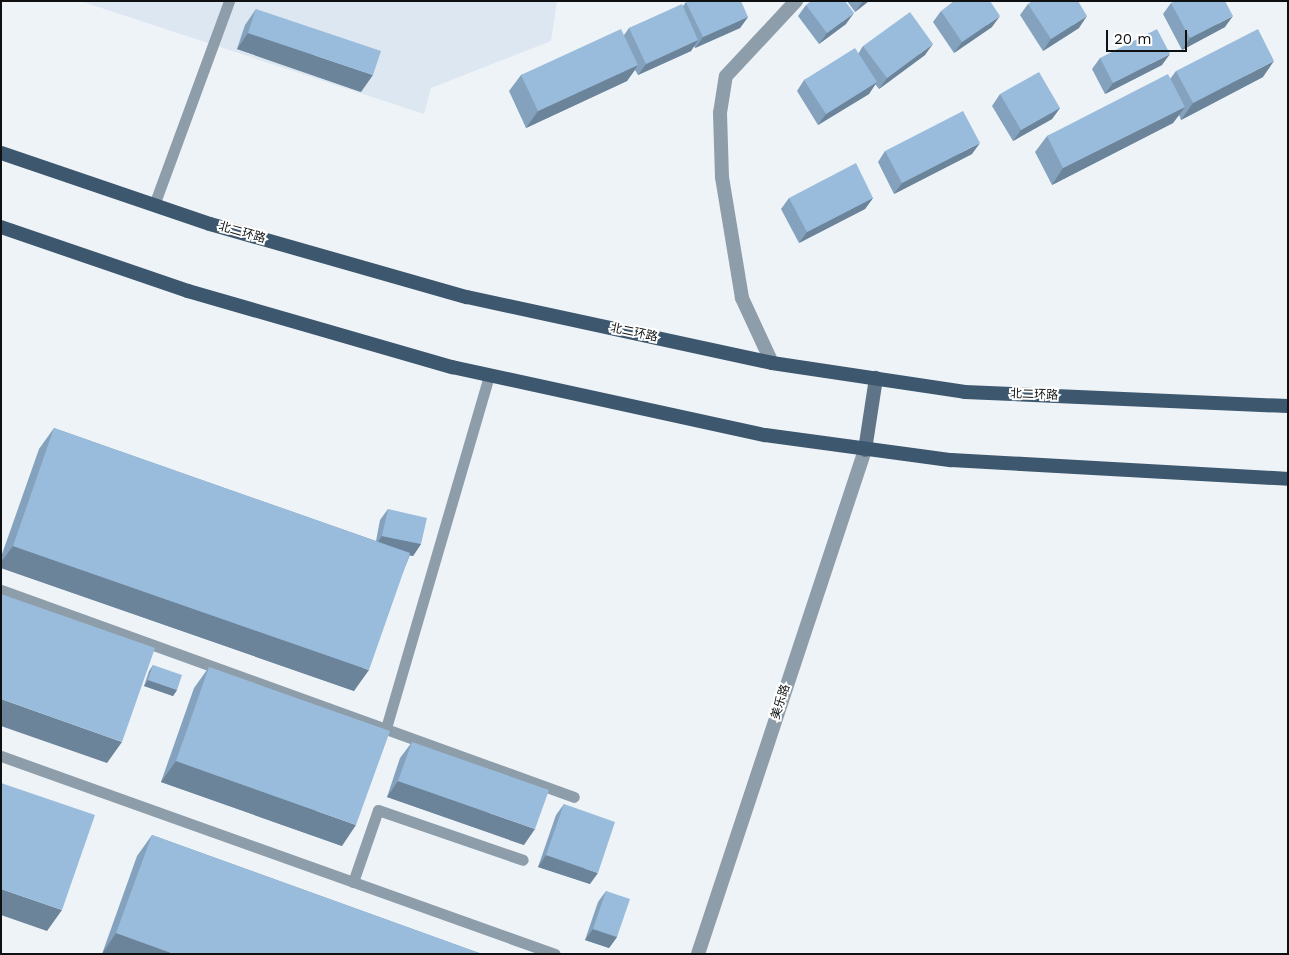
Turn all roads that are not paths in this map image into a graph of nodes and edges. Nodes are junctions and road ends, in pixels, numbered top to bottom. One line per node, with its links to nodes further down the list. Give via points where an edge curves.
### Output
1 (229, 1): 4 (lane)
2 (796, 1): 6 (street, via 726,76 720,114 722,177 742,298)
3 (1, 153): 4 (main road, 北二环路)
4 (154, 205): 6 (main road, 北二环路, via 466,297)
5 (1, 227): 7 (main road, via 188,291)
6 (772, 363): 8 (main road, 北二环路)
7 (488, 375): 10 (main road, via 765,435); 13 (lane)
8 (876, 378): 9 (main road, 北二环路, via 965,392); 10 (main road)
9 (1288, 406)
10 (865, 450): 11 (main road, via 951,460); 19 (street, 美乐路)
11 (1288, 479)
12 (1, 590): 13 (lane)
13 (386, 728): 15 (lane)
14 (1, 756): 17 (lane)
15 (574, 796)
16 (523, 860): 17 (lane, via 378,810)
17 (354, 882): 18 (lane)
18 (555, 954)
19 (698, 954)

